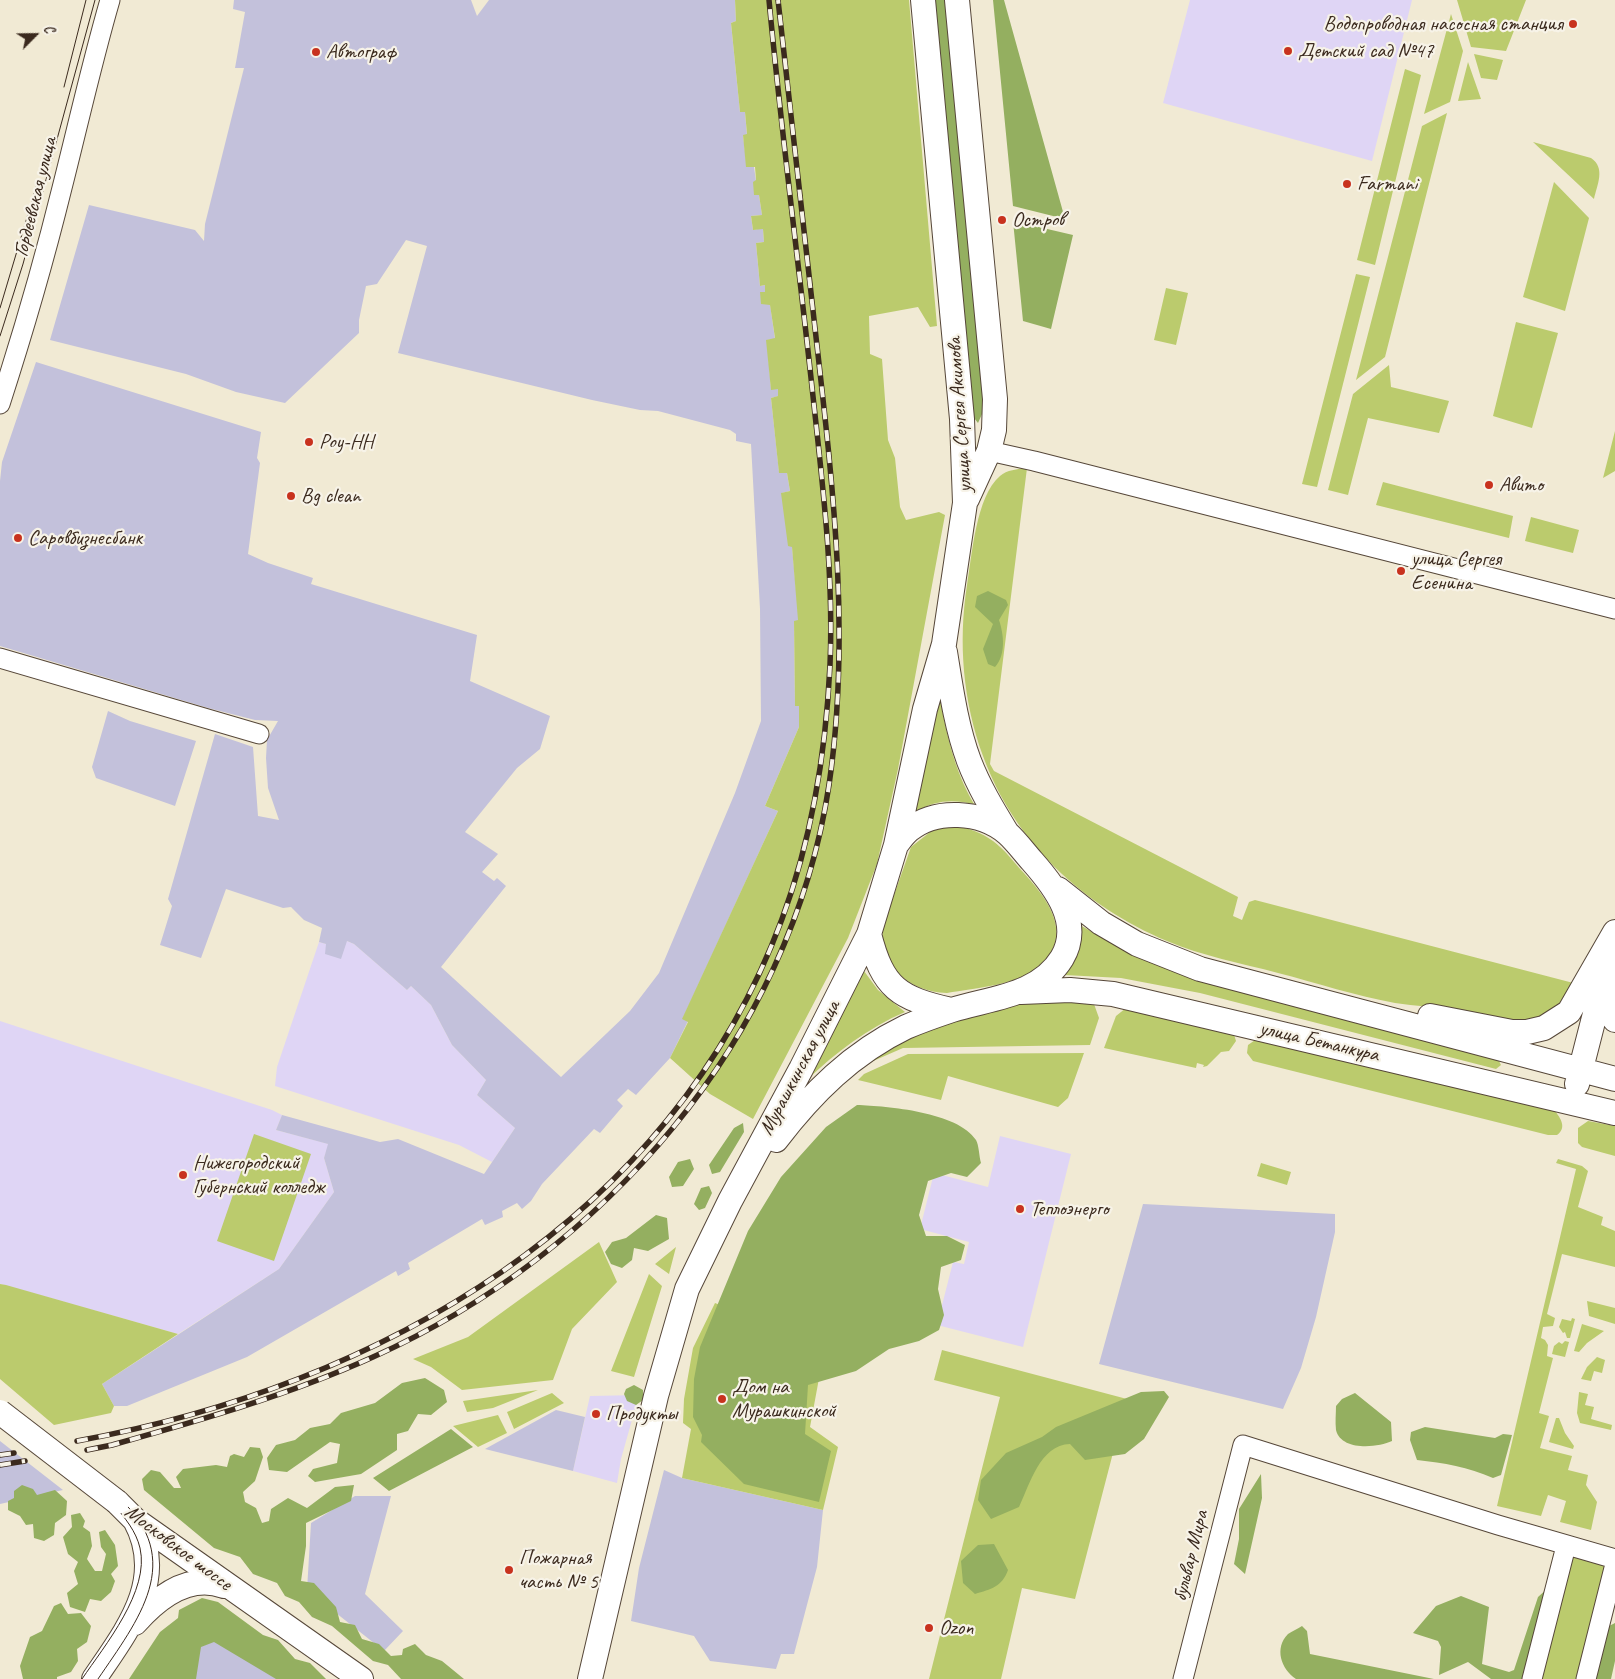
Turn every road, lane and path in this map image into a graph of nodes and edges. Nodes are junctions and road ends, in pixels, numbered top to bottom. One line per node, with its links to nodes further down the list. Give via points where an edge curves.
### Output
1 (110, 0): 4 (street, Гордеевская улица, via 62,189)
2 (923, 0): 5 (main road, улица Сергея Акимова)
3 (957, 0): 6 (main road, улица Сергея Акимова, via 995,399 994,430)
4 (0, 404)
5 (963, 448): 6 (main road); 7 (main road, улица Сергея Акимова)
6 (989, 451): 7 (main road, улица Сергея Акимова); 8 (street)
7 (965, 503): 9 (main road)
8 (1615, 609)
9 (944, 644): 12 (main road, via 960,735 982,790); 13 (main road, Мурашкинская улица, via 925,709)
10 (0, 658): 11 (street)
11 (259, 734)
12 (1007, 833): 13 (main road, via 990,823 954,814 921,822 908,830); 14 (main road)
13 (896, 844): 16 (main road, Мурашкинская улица)
14 (1053, 885): 19 (main road, via 1068,918 1067,946 1053,969); 21 (main road, улица Бетанкура, via 1101,923 1137,944 1200,969)
15 (1615, 932): 21 (main road, via 1569,1012 1544,1028 1512,1032 1425,1015)
16 (869, 934): 20 (main road, via 875,957 897,990 914,1001); 27 (main road, Мурашкинская улица)
17 (1615, 938): 18 (main road)
18 (1609, 962): 22 (main road); 23 (main road)
19 (1020, 992): 20 (main road, Мурашкинская улица); 25 (main road, улица Бетанкура, via 1070,990 1113,994)
20 (951, 1010): 27 (main road, Мурашкинская улица, via 879,1042 827,1080 800,1108)
21 (1370, 1013): 23 (main road, улица Бетанкура)
22 (1615, 1020)
23 (1580, 1070): 24 (main road, улица Бетанкура); 25 (main road)
24 (1615, 1079)
25 (1573, 1102): 26 (main road, улица Бетанкура)
26 (1615, 1113)
27 (730, 1201): 37 (main road, Мурашкинская улица, via 687,1289 673,1332)
28 (0, 1412): 29 (main road, Московское шоссе, bridge, via 117,1502)
29 (135, 1520): 33 (main road, Московское шоссе); 34 (main road, via 142,1532 149,1567 140,1602)
30 (1566, 1546): 31 (street); 38 (street, бульвар Мира, via 1243,1445); 39 (street)
31 (1615, 1559)
32 (1615, 1564): 40 (street)
33 (231, 1588): 34 (main road, via 206,1581 184,1585 159,1600); 36 (main road, Московское шоссе)
34 (123, 1636): 35 (main road)
35 (94, 1679)
36 (361, 1679)
37 (590, 1679)
38 (1183, 1679)
39 (1532, 1679)
40 (1586, 1679)

